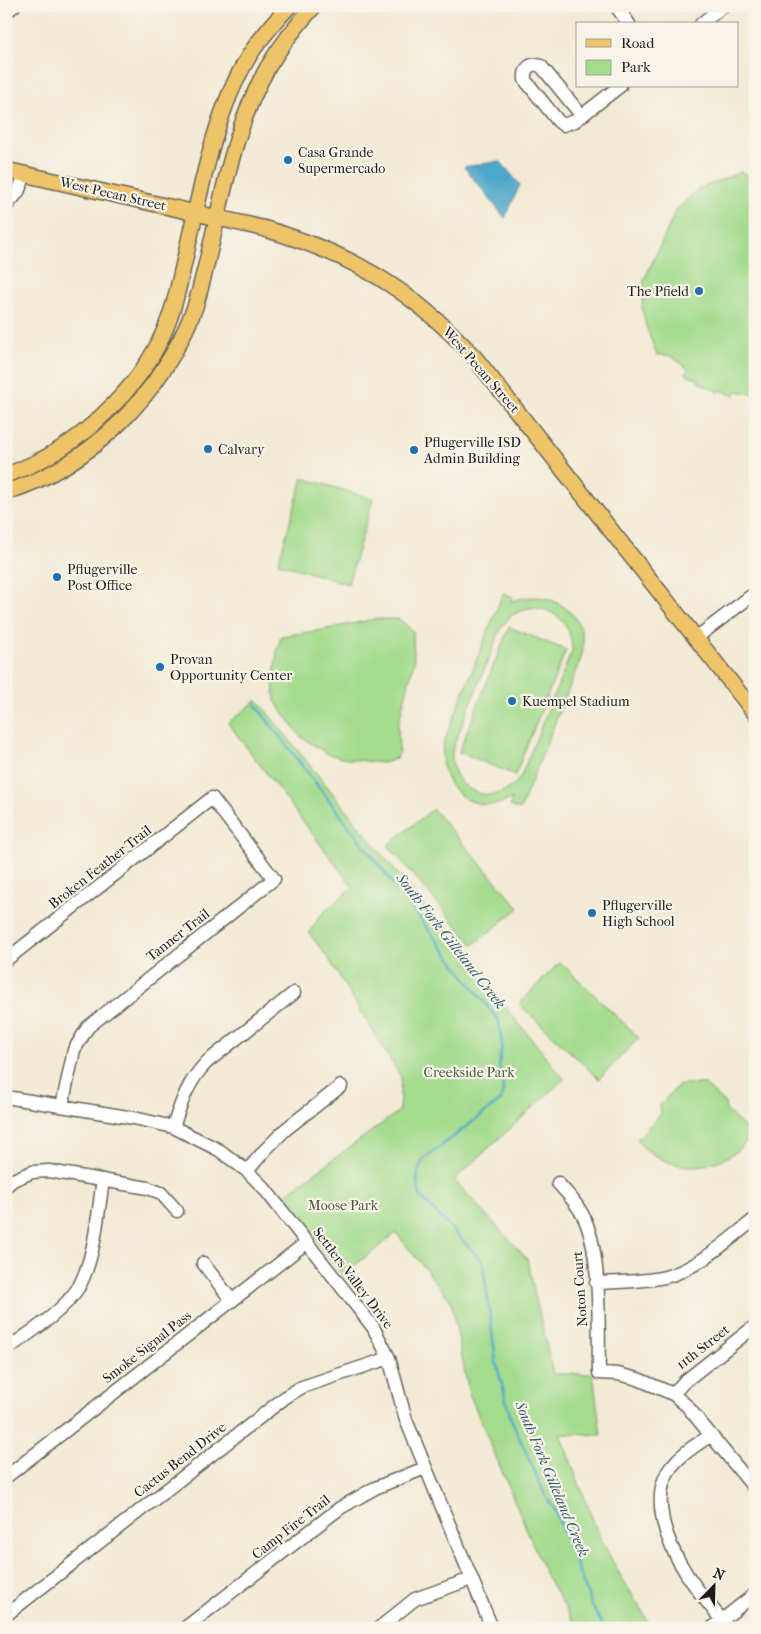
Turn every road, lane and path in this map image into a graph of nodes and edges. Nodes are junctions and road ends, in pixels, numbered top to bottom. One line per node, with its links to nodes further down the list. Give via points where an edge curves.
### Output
1 (14, 6): 6 (street)
2 (289, 6): 9 (main road)
3 (314, 6): 10 (main road)
4 (616, 6): 7 (street)
5 (724, 6): 8 (street)
6 (6, 12)
7 (628, 22)
8 (704, 22)
9 (271, 27): 10 (main road); 18 (main road, via 249,57 233,89 211,152)
10 (286, 40): 19 (main road, via 268,67 243,123)
11 (617, 88): 14 (street)
12 (560, 89): 13 (street); 13 (street, via 541,66 530,65 524,74 525,80); 14 (street)
13 (543, 102): 14 (street, via 563,125)
14 (582, 116)
15 (6, 170): 16 (main road, West Pecan Street)
16 (25, 175): 17 (street, via 18,192); 18 (main road, West Pecan Street)
17 (6, 206)
18 (196, 213): 19 (main road, West Pecan Street); 20 (main road, via 174,306)
19 (217, 218): 21 (main road, via 195,307); 27 (main road, West Pecan Street, via 297,238 344,257 400,290 443,324 475,358)
20 (154, 351): 21 (main road); 22 (main road, via 130,388 94,424 60,450)
21 (171, 358): 24 (main road, via 147,393 107,435 66,465)
22 (30, 466): 23 (main road); 24 (main road)
23 (6, 475)
24 (36, 481): 25 (main road)
25 (6, 492)
26 (755, 593): 27 (street)
27 (696, 638): 28 (main road, West Pecan Street)
28 (755, 713)
29 (212, 798): 30 (street, Broken Feather Trail); 34 (street, Tanner Trail, via 274,879 88,1027 74,1050)
30 (6, 960)
31 (294, 993): 35 (street, via 199,1070 186,1090)
32 (341, 1086): 36 (street, via 286,1129)
33 (6, 1097): 34 (street, Settlers Valley Drive)
34 (62, 1106): 35 (street, Settlers Valley Drive)
35 (173, 1127): 36 (street, Settlers Valley Drive, via 219,1150)
36 (247, 1171): 42 (street, Settlers Valley Drive)
37 (103, 1180): 39 (street, via 49,1171 32,1172); 40 (street, via 161,1193); 47 (street, via 91,1255 78,1287 59,1310)
38 (558, 1183): 44 (street, Noton Court, via 585,1220 593,1246)
39 (6, 1186)
40 (178, 1211)
41 (755, 1219): 44 (street, via 686,1269 647,1280)
42 (308, 1242): 45 (street, Smoke Signal Pass); 48 (street, Settlers Valley Drive, via 373,1327)
43 (203, 1264): 45 (street)
44 (596, 1283): 49 (street, Noton Court, via 599,1373 638,1379)
45 (232, 1301): 52 (street, Smoke Signal Pass)
46 (755, 1326): 49 (street, 11th Street)
47 (6, 1350)
48 (389, 1358): 51 (street, Settlers Valley Drive, via 406,1420); 56 (street, Cactus Bend Drive, via 302,1387 287,1396)
49 (673, 1394): 50 (street)
50 (711, 1435): 53 (street); 57 (street, via 683,1454 672,1466 662,1484 660,1499 666,1531 686,1574)
51 (425, 1468): 54 (street, Settlers Valley Drive); 58 (street, Camp Fire Trail, via 376,1488 340,1508)
52 (6, 1477)
53 (755, 1489)
54 (471, 1579): 59 (street, via 415,1600); 60 (street, Settlers Valley Drive)
55 (755, 1594): 57 (street)
56 (6, 1615)
57 (725, 1624): 61 (street)
58 (185, 1628)
59 (379, 1628)
60 (492, 1628)
61 (712, 1628)

